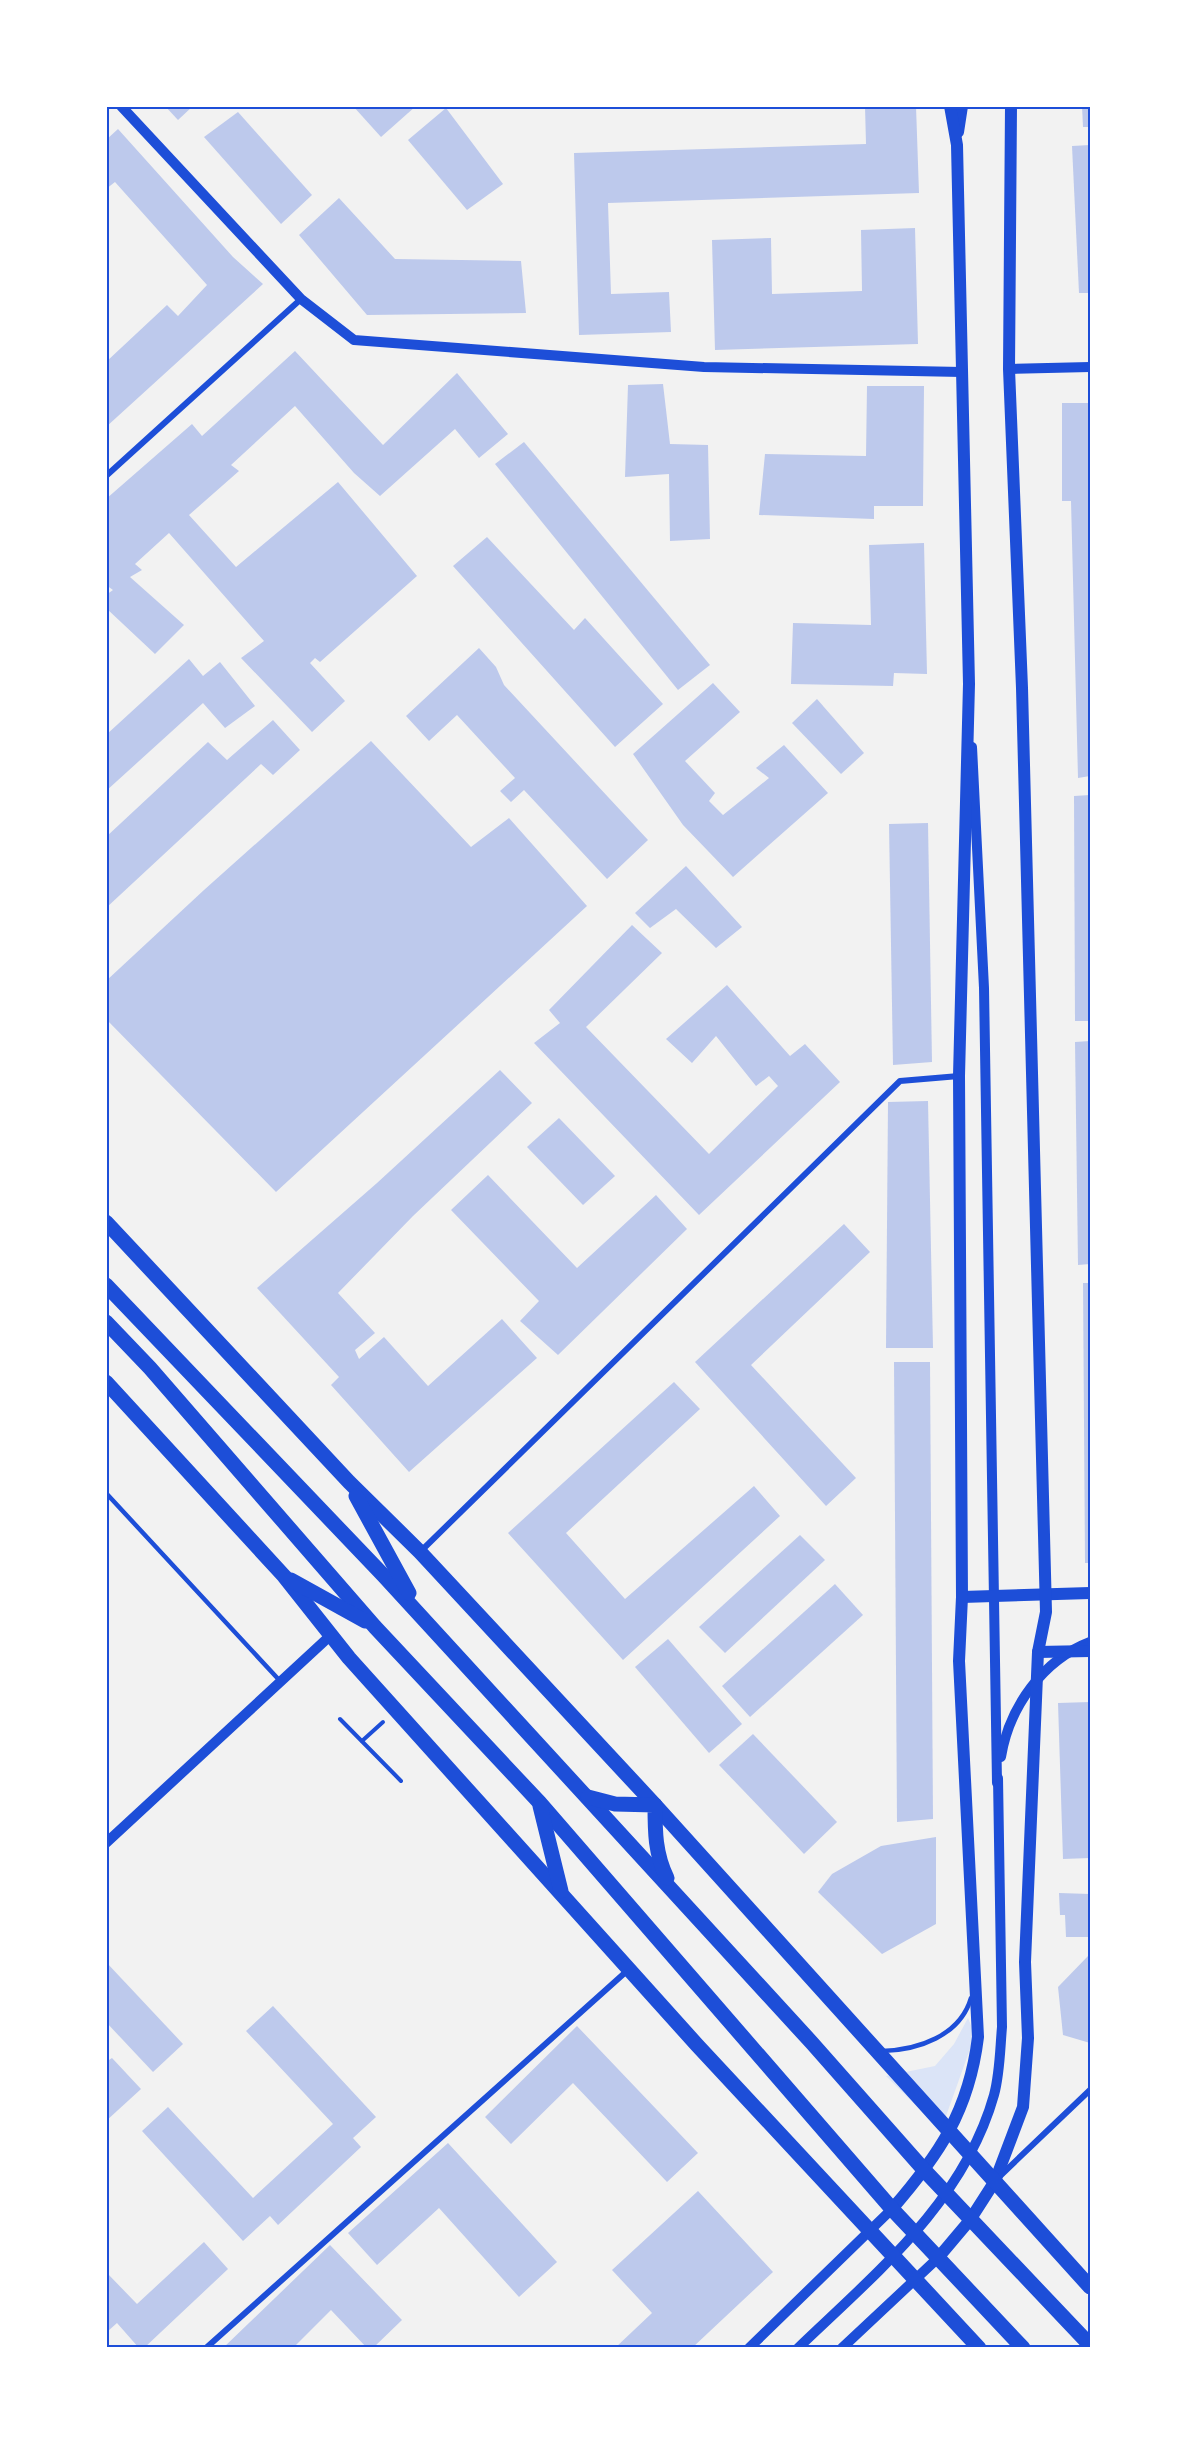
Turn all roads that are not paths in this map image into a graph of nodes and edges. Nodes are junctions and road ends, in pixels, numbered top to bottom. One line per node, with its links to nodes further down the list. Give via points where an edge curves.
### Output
1 (122, 106): 6 (street)
2 (950, 106): 5 (main road)
3 (962, 106): 5 (main road)
4 (1011, 106): 8 (main road)
5 (957, 145): 9 (main road)
6 (301, 299): 9 (street, via 354,340 704,367); 10 (street)
7 (1090, 367): 8 (street)
8 (1009, 369): 22 (main road, via 1022,688)
9 (962, 372): 11 (main road)
10 (106, 476)
11 (969, 684): 12 (main road); 31 (street, via 984,988)
12 (959, 1076): 19 (street, via 900,1081); 23 (main road)
13 (106, 1222): 17 (main road)
14 (106, 1285): 24 (main road)
15 (106, 1322): 25 (main road)
16 (106, 1382): 20 (main road)
17 (349, 1482): 19 (main road); 24 (main road)
18 (106, 1493): 30 (lane)
19 (420, 1552): 34 (main road)
20 (284, 1576): 25 (main road); 26 (main road)
21 (1090, 1593): 22 (main road)
22 (1045, 1594): 23 (main road); 29 (main road, via 1046,1612)
23 (962, 1597): 39 (main road, via 960,1661)
24 (420, 1614): 32 (main road)
25 (375, 1627): 33 (main road)
26 (331, 1635): 30 (street); 37 (main road)
27 (1090, 1642): 31 (street, via 1049,1667 1029,1689 1014,1715 1003,1747)
28 (1090, 1651): 29 (main road)
29 (1038, 1652): 44 (main road, via 1023,2107)
30 (280, 1682): 35 (street)
31 (997, 1783): 54 (street, via 1002,2027 991,2103 958,2178 934,2209 888,2262)
32 (588, 1797): 34 (main road, via 615,1804); 36 (main road)
33 (540, 1803): 37 (main road); 45 (main road)
34 (654, 1805): 36 (main road, via 661,1866); 40 (main road)
35 (106, 1843)
36 (674, 1891): 43 (main road)
37 (561, 1894): 38 (main road)
38 (629, 1970): 47 (main road); 52 (street)
39 (976, 1971): 40 (lane, via 969,2004 960,2020 947,2031 920,2046); 42 (main road, via 975,2058 966,2095)
40 (878, 2050): 42 (main road)
41 (1090, 2090): 44 (street)
42 (950, 2131): 43 (main road); 44 (main road)
43 (925, 2171): 45 (main road); 46 (main road)
44 (995, 2181): 46 (main road); 50 (main road)
45 (892, 2210): 47 (street); 48 (main road)
46 (970, 2220): 48 (main road); 51 (main road)
47 (870, 2230): 49 (main road); 53 (street)
48 (938, 2258): 49 (street); 57 (main road)
49 (914, 2278): 55 (street); 56 (main road)
50 (1090, 2288)
51 (1090, 2345)
52 (206, 2348)
53 (749, 2348)
54 (798, 2348)
55 (842, 2348)
56 (979, 2348)
57 (1023, 2348)

